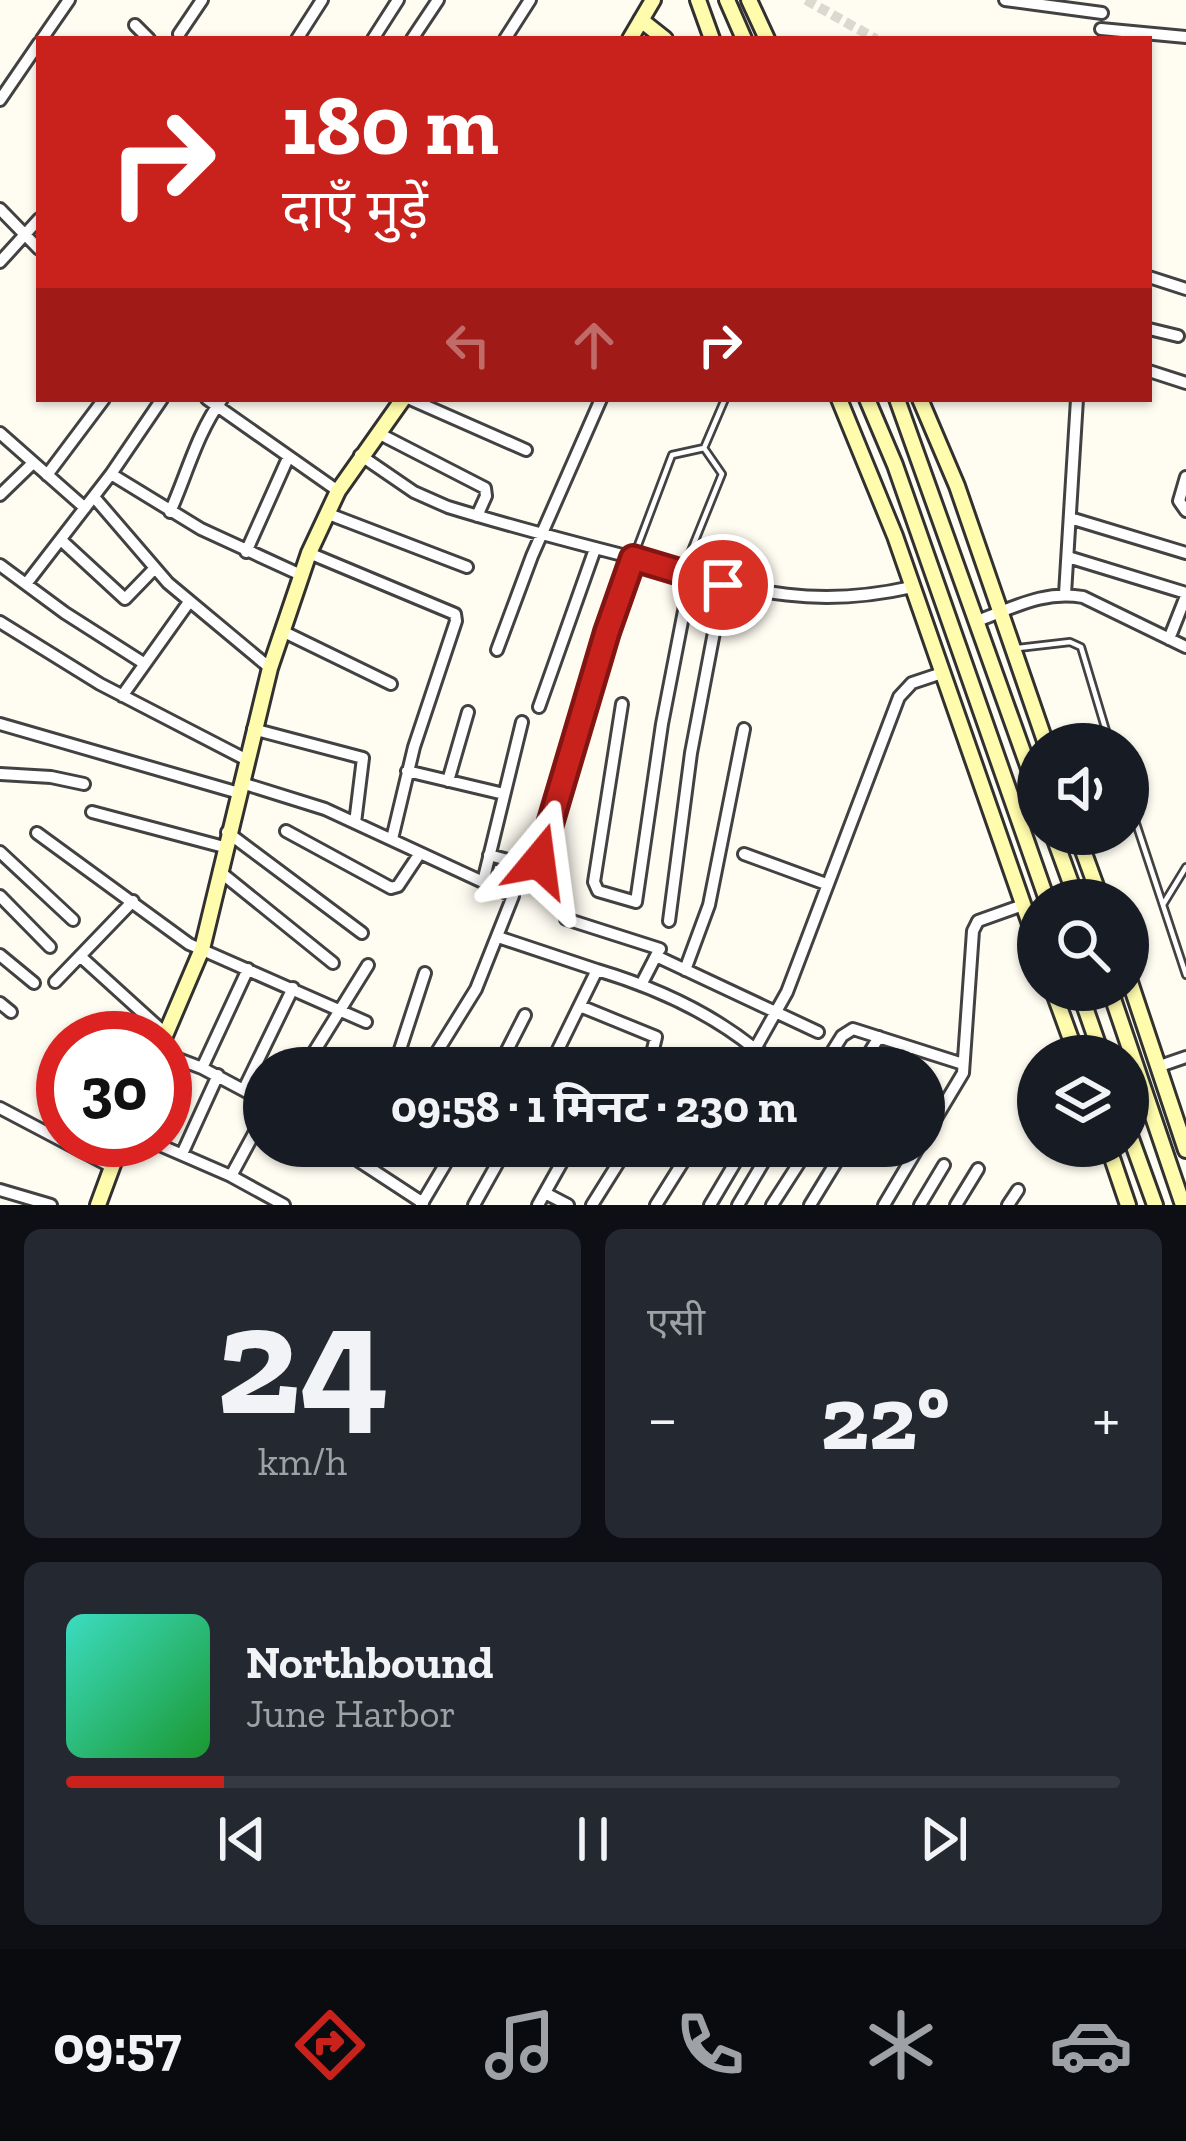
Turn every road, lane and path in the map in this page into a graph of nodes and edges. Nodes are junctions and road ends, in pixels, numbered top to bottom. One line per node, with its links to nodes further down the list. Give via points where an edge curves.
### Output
1 (69, 0): 17 (street)
2 (202, 0): 15 (street)
3 (322, 0): 19 (street)
4 (398, 0): 20 (street)
5 (438, 0): 21 (street)
6 (530, 0): 22 (street)
7 (652, 0): 13 (street)
8 (698, 0): 25 (street)
9 (727, 0): 26 (street)
10 (749, 0): 27 (street)
11 (1005, 0): 12 (street)
12 (1103, 6): 16 (street)
13 (641, 20): 23 (street); 24 (street)
14 (135, 25): 18 (street)
15 (179, 34)
16 (1100, 34): 28 (street)
17 (44, 36)
18 (146, 36)
19 (299, 36)
20 (375, 36)
21 (414, 36)
22 (507, 36)
23 (632, 36)
24 (661, 36)
25 (711, 36)
26 (743, 36)
27 (766, 36)
28 (1186, 37)
29 (36, 47): 30 (street)
30 (0, 100)
31 (0, 209): 33 (street)
32 (36, 222): 33 (street)
33 (25, 234): 34 (street); 35 (street)
34 (36, 246)
35 (0, 262)
36 (1152, 278): 37 (street)
37 (1186, 290)
38 (1152, 330): 39 (street)
39 (1178, 336)
40 (1152, 372): 41 (street)
41 (1186, 383)
42 (102, 402): 63 (street)
43 (160, 402): 62 (street)
44 (215, 402): 70 (street)
45 (216, 402): 60 (street)
46 (404, 402): 56 (street)
47 (413, 402): 58 (street)
48 (600, 402): 74 (street)
49 (724, 402): 57 (lane)
50 (840, 402): 89 (street)
51 (867, 402): 137 (street)
52 (898, 402): 95 (street)
53 (921, 402): 94 (street)
54 (1077, 402): 73 (street)
55 (0, 433): 61 (street)
56 (378, 433): 59 (street); 72 (street, via 484,488)
57 (704, 448): 81 (lane, via 672,455); 85 (lane, via 722,474)
58 (526, 450)
59 (360, 455): 65 (street); 72 (street, via 414,492)
60 (288, 458): 65 (street); 77 (street)
61 (33, 463): 63 (street); 66 (street)
62 (111, 474): 67 (street); 70 (street)
63 (47, 476): 68 (street)
64 (1186, 478): 69 (street, via 1179,501)
65 (338, 491): 71 (street)
66 (0, 495)
67 (94, 497): 68 (street); 84 (street)
68 (85, 508): 75 (street)
69 (1186, 511)
70 (170, 512): 77 (street)
71 (326, 513): 79 (street); 83 (street)
72 (477, 516): 74 (street)
73 (1070, 518): 78 (street); 80 (street)
74 (542, 535): 76 (street); 101 (street)
75 (61, 540): 84 (street, via 125,599); 87 (street)
76 (595, 549): 81 (street); 108 (street)
77 (246, 552): 86 (street)
78 (1186, 553)
79 (309, 554): 86 (street); 118 (street, via 455,614)
80 (1068, 557): 90 (street); 91 (street)
81 (633, 558): 85 (street); 133 (street, via 539,861 530,866)
82 (0, 565): 87 (street)
83 (467, 567)
84 (154, 569): 92 (street)
85 (687, 574): 88 (street); 107 (street, via 636,902 598,891 594,882)
86 (301, 575): 97 (street)
87 (26, 584): 102 (street)
88 (723, 585): 89 (street, via 811,597); 147 (street)
89 (912, 587): 104 (street)
90 (1065, 594): 94 (street); 98 (street)
91 (1186, 594): 93 (street)
92 (189, 602): 102 (street); 103 (street)
93 (1183, 612): 98 (street)
94 (1000, 613): 95 (street); 100 (street)
95 (977, 621): 116 (street)
96 (0, 622): 106 (street)
97 (282, 631): 103 (street); 105 (street)
98 (1169, 638): 99 (street)
99 (1186, 647)
100 (1012, 648): 111 (street); 112 (lane, via 1081,647)
101 (496, 650)
102 (145, 664): 106 (street)
103 (269, 668): 115 (street)
104 (942, 673): 139 (street, via 899,697); 140 (street)
105 (391, 684)
106 (122, 696): 117 (street)
107 (622, 704)
108 (539, 706)
109 (468, 712): 120 (street)
110 (522, 722): 123 (street)
111 (1039, 723)
112 (1104, 723)
113 (0, 724): 122 (street)
114 (744, 729): 159 (street, via 709,905)
115 (253, 730): 117 (street); 125 (street, via 363,758)
116 (1017, 734)
117 (247, 760): 122 (street)
118 (407, 771): 120 (street); 129 (street)
119 (0, 775): 121 (street)
120 (448, 781): 123 (street)
121 (84, 784)
122 (240, 788): 125 (street, via 295,797); 128 (street)
123 (504, 794): 133 (street)
124 (92, 812): 128 (street)
125 (355, 823): 129 (street)
126 (286, 831): 131 (street, via 391,888)
127 (38, 833): 142 (street)
128 (226, 839): 136 (street); 148 (street)
129 (392, 839): 131 (street)
130 (0, 852): 146 (street)
131 (420, 853): 138 (street)
132 (744, 854): 139 (street)
133 (489, 855): 138 (street)
134 (1146, 855): 143 (lane)
135 (1186, 867): 143 (lane)
136 (219, 870): 151 (street); 155 (street)
137 (1040, 879)
138 (483, 882): 149 (street, via 513,896)
139 (826, 884): 174 (street)
140 (1017, 888)
141 (0, 896): 150 (street)
142 (133, 901): 151 (street); 154 (street)
143 (1162, 906): 161 (lane)
144 (1017, 907): 197 (street, via 978,921 973,931)
145 (566, 919): 152 (street)
146 (73, 920)
147 (669, 922)
148 (362, 933)
149 (498, 937): 158 (street); 185 (street)
150 (50, 947)
151 (202, 949): 157 (street); 170 (street)
152 (660, 950): 159 (street); 164 (street)
153 (0, 955): 162 (street)
154 (80, 956): 163 (street); 169 (street)
155 (333, 963)
156 (368, 965): 168 (street)
157 (248, 969): 165 (street); 198 (street)
158 (597, 970): 164 (street); 167 (street)
159 (686, 970): 174 (street)
160 (425, 974): 184 (street)
161 (1186, 975)
162 (34, 982)
163 (55, 982)
164 (640, 985): 189 (street)
165 (293, 988): 168 (street); 182 (street)
166 (0, 1003): 173 (street)
167 (580, 1006): 187 (street); 188 (street, via 656,1037)
168 (337, 1010): 176 (street); 183 (street)
169 (138, 1011)
170 (176, 1011)
171 (1086, 1011): 177 (street)
172 (1139, 1011): 199 (street)
173 (11, 1012)
174 (776, 1012): 178 (street); 190 (street)
175 (525, 1015): 186 (street)
176 (366, 1022)
177 (1092, 1028): 179 (street); 180 (street)
178 (818, 1032)
179 (1073, 1035)
180 (1094, 1035)
181 (879, 1037): 191 (street, via 847,1031); 192 (street); 193 (street)
182 (264, 1047)
183 (316, 1047)
184 (401, 1047)
185 (440, 1047)
186 (509, 1047)
187 (560, 1047)
188 (653, 1047)
189 (752, 1047)
190 (756, 1047)
191 (836, 1047)
192 (873, 1047)
193 (907, 1047)
194 (1186, 1057): 199 (street)
195 (945, 1059): 197 (street)
196 (192, 1064): 198 (street)
197 (963, 1064): 204 (street)
198 (202, 1068): 200 (street)
199 (1158, 1072): 201 (street); 208 (street)
200 (218, 1076): 202 (street); 207 (street)
201 (1149, 1078)
202 (243, 1088)
203 (1149, 1104): 250 (street)
204 (945, 1105)
205 (0, 1108): 206 (street)
206 (36, 1127)
207 (192, 1132)
208 (1186, 1150)
209 (243, 1153): 227 (street)
210 (192, 1158): 227 (street)
211 (112, 1167): 233 (street)
212 (369, 1167): 231 (street)
213 (443, 1167): 231 (street)
214 (495, 1167): 235 (street)
215 (559, 1167): 230 (street)
216 (616, 1167): 238 (street)
217 (680, 1167): 239 (street)
218 (733, 1167): 240 (street)
219 (761, 1167): 241 (street)
220 (796, 1167): 242 (street)
221 (833, 1167): 243 (street)
222 (907, 1167): 244 (street)
223 (943, 1167): 245 (street)
224 (1115, 1167): 248 (street)
225 (1141, 1167): 249 (street)
226 (978, 1169): 246 (street)
227 (231, 1175): 234 (street)
228 (0, 1190): 232 (street)
229 (1018, 1190): 247 (street)
230 (545, 1192): 236 (street); 237 (street)
231 (422, 1204)
232 (51, 1205)
233 (98, 1205)
234 (284, 1205)
235 (474, 1205)
236 (538, 1205)
237 (568, 1205)
238 (592, 1205)
239 (656, 1205)
240 (710, 1205)
241 (738, 1205)
242 (772, 1205)
243 (810, 1205)
244 (884, 1205)
245 (920, 1205)
246 (956, 1205)
247 (1009, 1205)
248 (1128, 1205)
249 (1155, 1205)
250 (1183, 1205)

